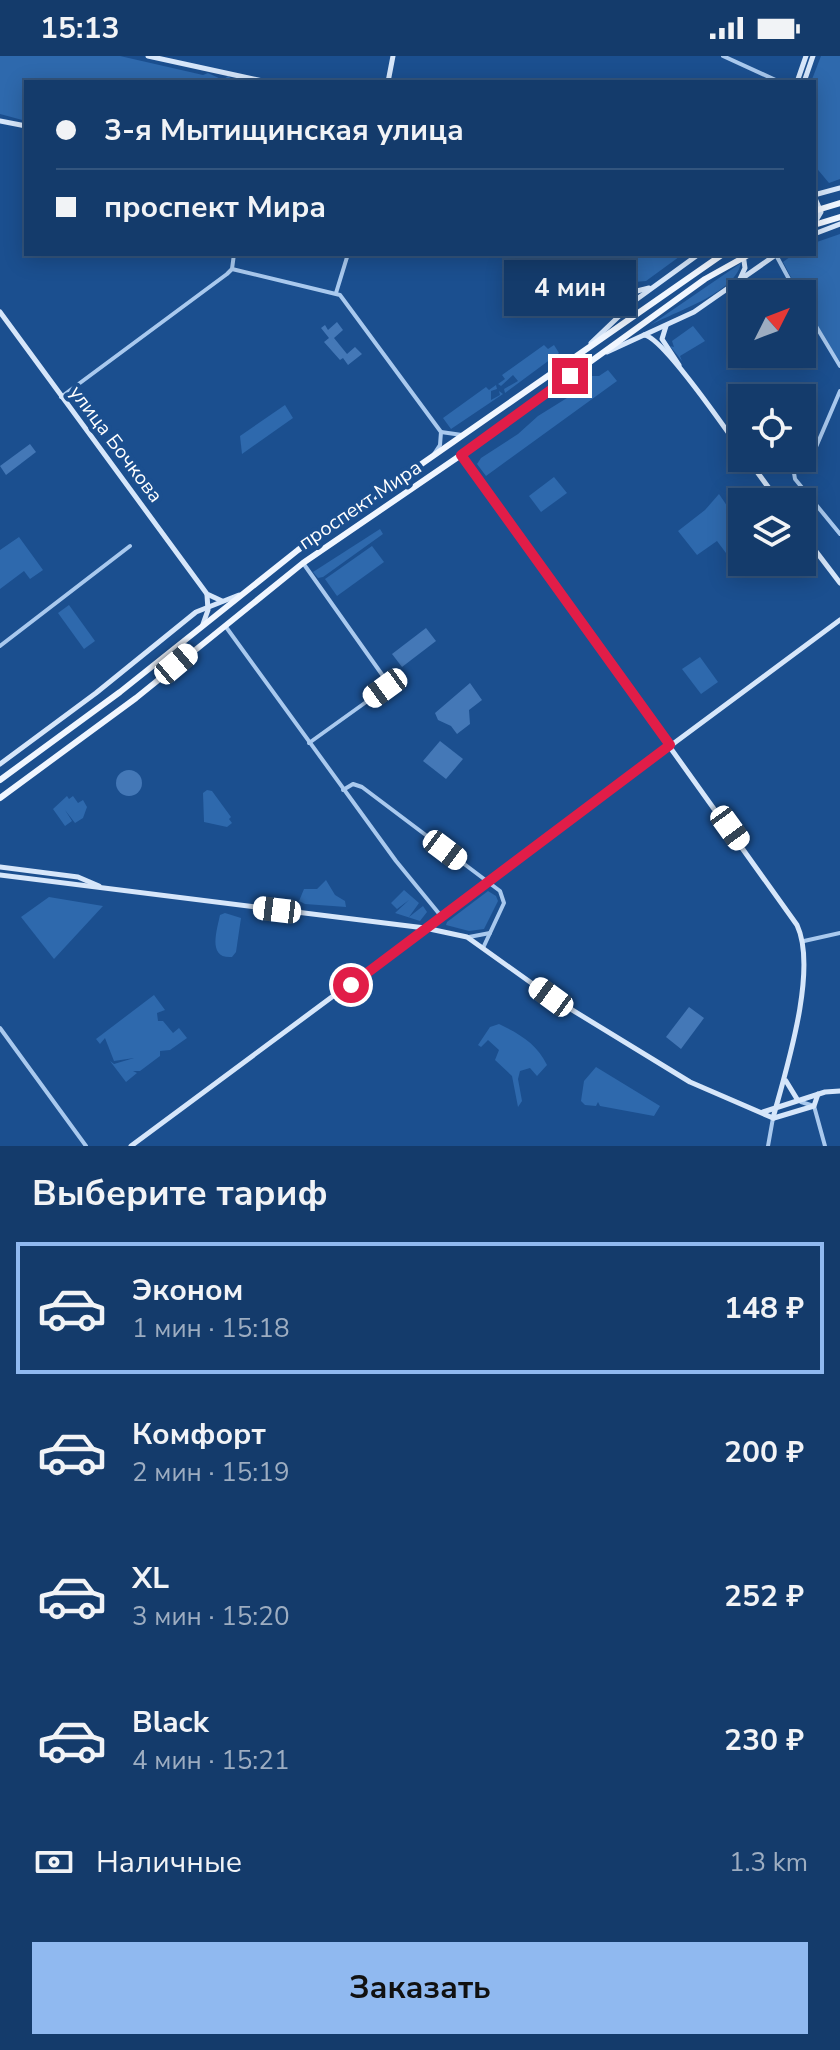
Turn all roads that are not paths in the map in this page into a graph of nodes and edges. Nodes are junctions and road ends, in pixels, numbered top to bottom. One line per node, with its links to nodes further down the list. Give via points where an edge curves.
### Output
1 (148, 56): 6 (street)
2 (723, 56): 8 (street)
3 (806, 56): 9 (street)
4 (813, 56): 10 (street)
5 (392, 58): 7 (street)
6 (258, 80)
7 (388, 80)
8 (776, 80)
9 (798, 80)
10 (805, 80)
11 (0, 121): 12 (street)
12 (24, 126)
13 (840, 188): 14 (street)
14 (816, 195)
15 (816, 201): 19 (street, via 821,212)
16 (840, 203): 17 (main road)
17 (816, 210)
18 (840, 217): 20 (main road)
19 (816, 221)
20 (816, 223)
21 (840, 224): 22 (street)
22 (816, 233)
23 (234, 256): 32 (street)
24 (347, 256): 38 (street)
25 (585, 256): 36 (street, via 609,263 633,292)
26 (696, 256): 36 (street)
27 (720, 256): 43 (main road, проспект Мира)
28 (743, 256): 33 (street)
29 (746, 256): 44 (main road, проспект Мира)
30 (774, 256): 34 (street)
31 (778, 256): 35 (street)
32 (232, 269): 38 (street); 48 (street)
33 (740, 280)
34 (742, 280)
35 (790, 280)
36 (652, 287): 43 (street)
37 (728, 289): 40 (street)
38 (336, 293): 49 (street)
39 (1, 315): 48 (street, улица Бочкова)
40 (673, 321): 42 (street); 45 (street, via 662,335)
41 (816, 326): 46 (street)
42 (637, 337): 44 (street); 45 (street, via 653,337)
43 (587, 347): 51 (main road, проспект Мира)
44 (599, 355): 52 (main road, проспект Мира)
45 (679, 366): 50 (street)
46 (840, 366)
47 (840, 391): 54 (street, via 815,449 794,473)
48 (61, 397): 59 (street, улица Бочкова)
49 (441, 432): 51 (street); 53 (street, via 440,445)
50 (728, 433)
51 (465, 434): 53 (main road, проспект Мира)
52 (461, 455): 57 (main road, проспект Мира); 68 (street)
53 (428, 460): 60 (main road, проспект Мира)
54 (840, 534)
55 (130, 546): 66 (street)
56 (816, 551): 58 (street)
57 (303, 563): 65 (main road, проспект Мира); 67 (street, via 388,685)
58 (840, 583)
59 (207, 594): 61 (street, улица Бочкова); 62 (street)
60 (241, 594): 61 (street); 64 (main road, проспект Мира)
61 (222, 601): 62 (street)
62 (208, 606): 64 (street); 69 (street)
63 (840, 620): 68 (street)
64 (203, 625): 70 (main road, проспект Мира)
65 (224, 625): 67 (street); 72 (main road, проспект Мира)
66 (0, 646)
67 (309, 743): 71 (street)
68 (670, 745): 75 (street); 82 (street, via 787,908)
69 (0, 764)
70 (0, 780)
71 (342, 790): 75 (street, via 353,784 362,787); 77 (street)
72 (0, 798)
73 (0, 867): 76 (street, via 78,877)
74 (0, 875): 76 (street)
75 (487, 881): 77 (street); 79 (street, via 505,901)
76 (108, 889): 78 (street)
77 (441, 916): 78 (street)
78 (425, 928): 81 (street); 96 (street)
79 (490, 933): 81 (street); 83 (street)
80 (840, 933): 82 (street)
81 (467, 937): 83 (street)
82 (804, 941): 85 (street, via 805,973)
83 (483, 948): 92 (street, via 551,997 690,1082)
84 (0, 1028): 95 (street)
85 (787, 1072): 88 (street, via 787,1087); 90 (street)
86 (840, 1091): 87 (street)
87 (819, 1093): 88 (street); 89 (street)
88 (799, 1101): 89 (street); 90 (street); 91 (street)
89 (814, 1106): 91 (street); 98 (street)
90 (776, 1109): 92 (street); 93 (street); 94 (street)
91 (801, 1110): 93 (street)
92 (758, 1113): 94 (street)
93 (781, 1116): 94 (street)
94 (773, 1118): 97 (street)
95 (86, 1146)
96 (131, 1146)
97 (768, 1146)
98 (825, 1146)

